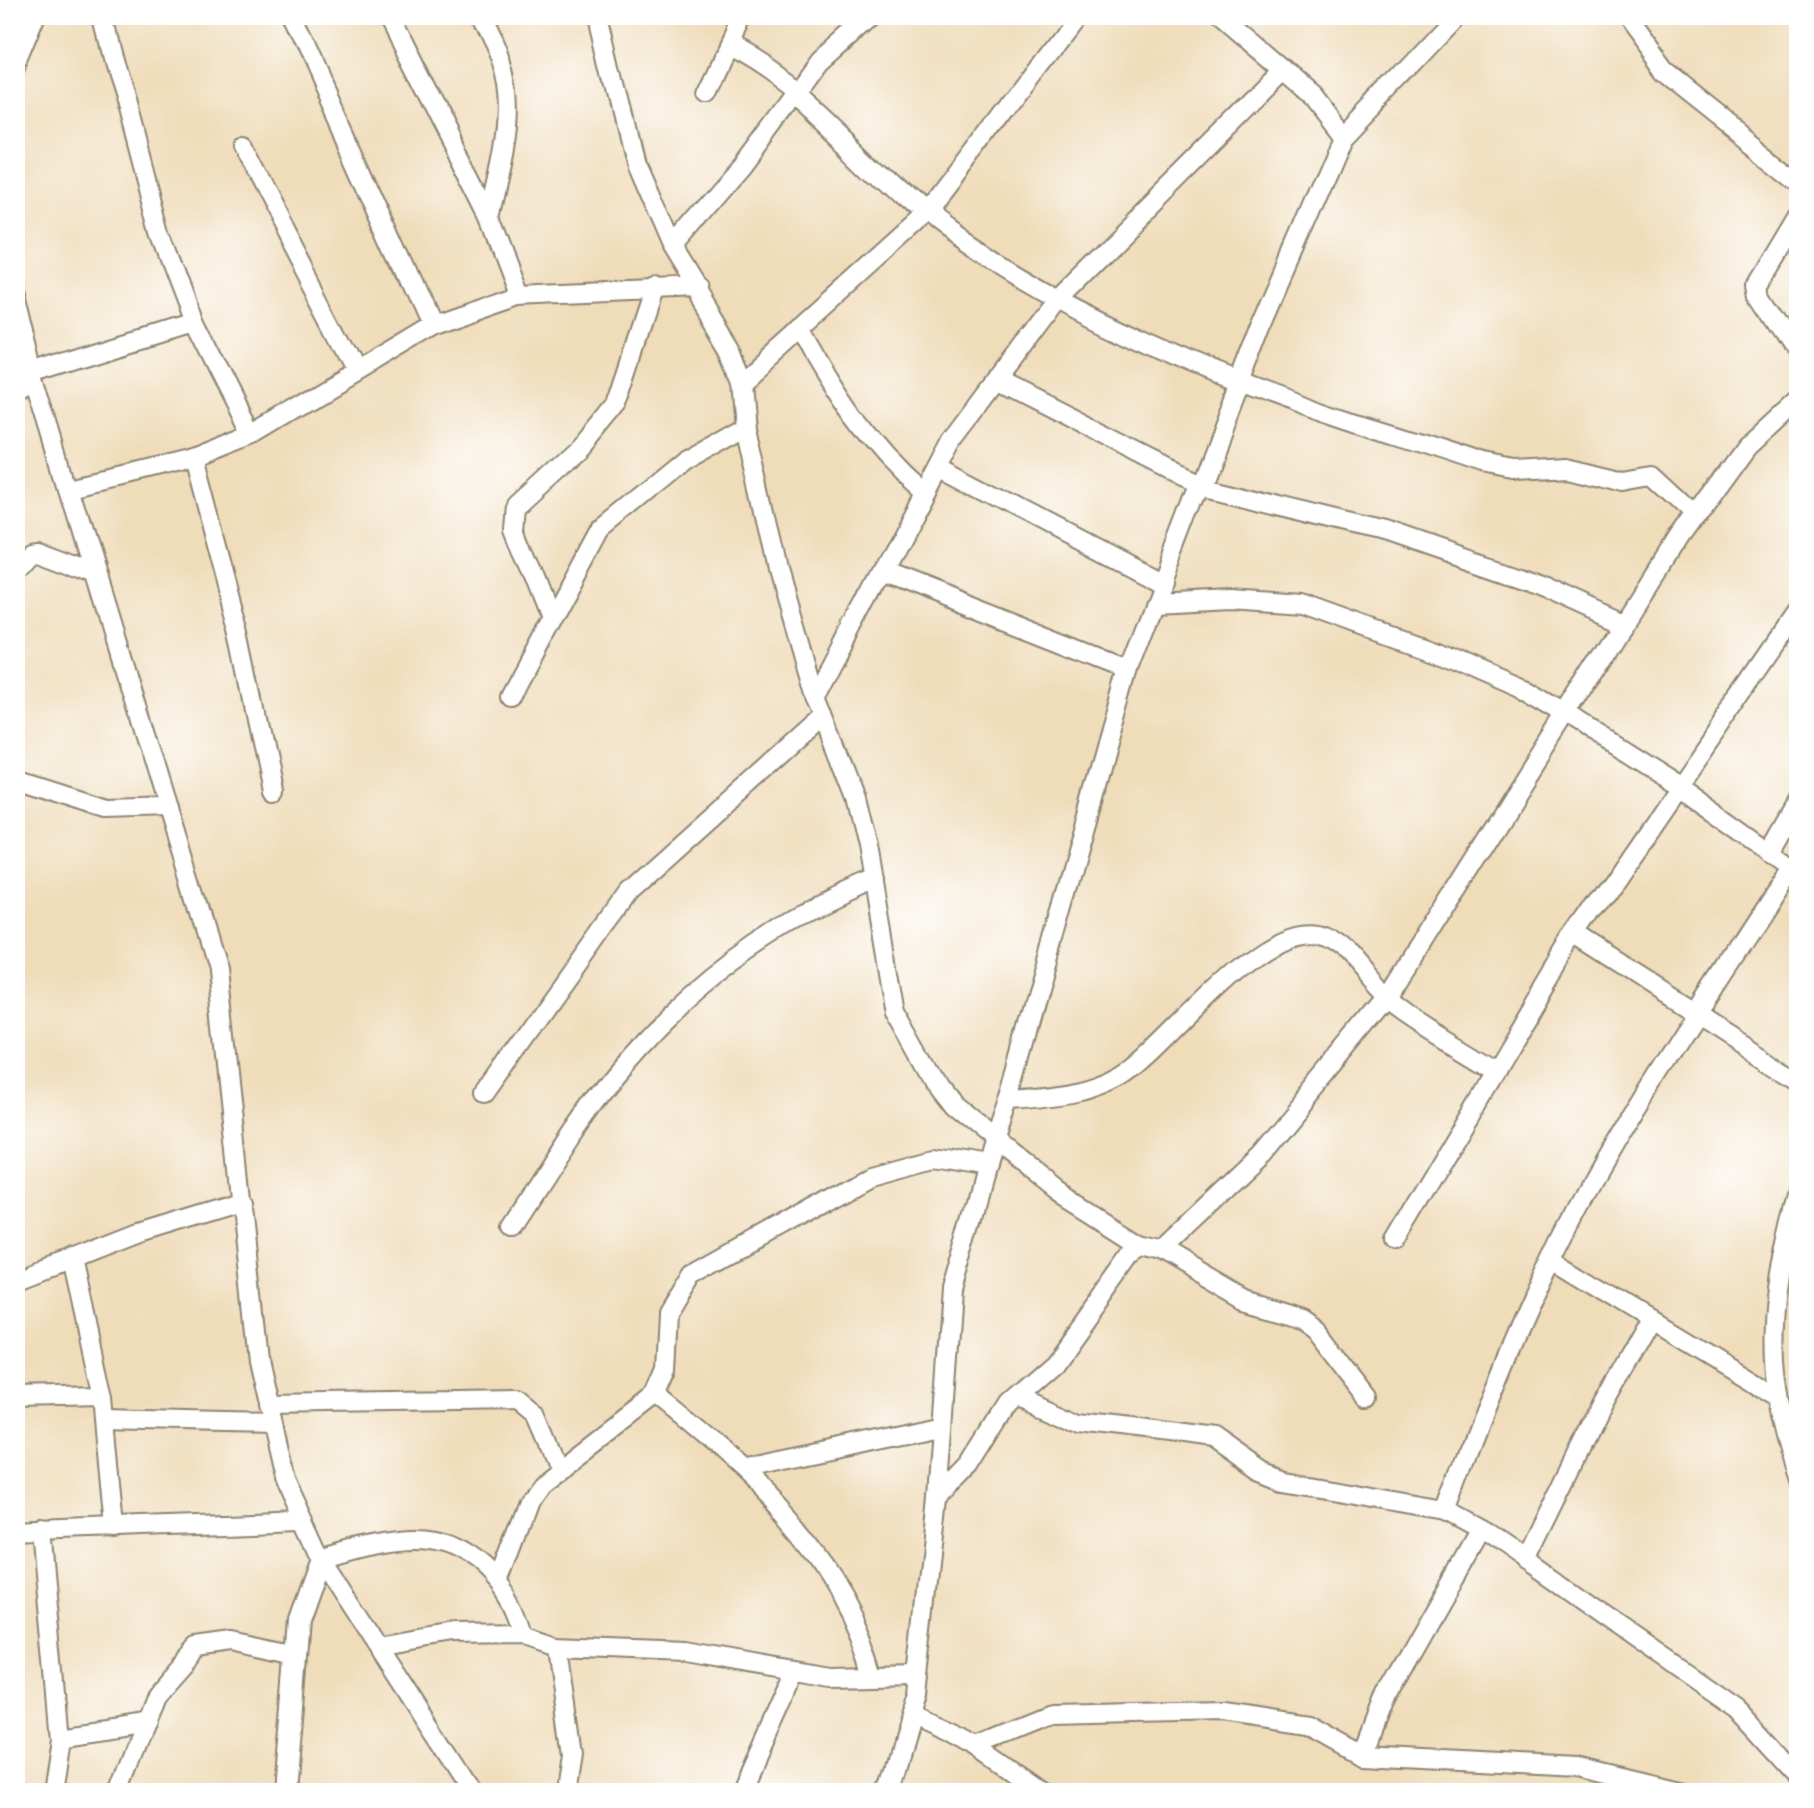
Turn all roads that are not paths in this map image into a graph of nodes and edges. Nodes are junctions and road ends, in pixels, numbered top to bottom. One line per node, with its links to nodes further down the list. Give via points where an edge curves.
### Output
1 (37, 12): 14 (street)
2 (102, 12): 30 (street, via 152,207)
3 (290, 12): 31 (street)
4 (385, 12): 23 (street)
5 (480, 12): 23 (street, via 500,50 510,93 510,127)
6 (600, 12): 24 (street, via 636,166)
7 (743, 12): 13 (street)
8 (874, 12): 17 (street, via 827,53)
9 (1080, 12): 22 (street)
10 (1214, 12): 15 (street)
11 (1458, 12): 18 (street)
12 (1621, 12): 20 (street, via 1665,72)
13 (730, 48): 16 (street); 17 (street)
14 (12, 72)
15 (1282, 74): 18 (street, via 1312,96); 29 (street)
16 (705, 92)
17 (798, 97): 22 (street); 24 (street)
18 (1342, 135): 38 (street)
19 (238, 144): 34 (street)
20 (1802, 181)
21 (1802, 210): 33 (street, via 1757,285)
22 (926, 215): 29 (street); 32 (street)
23 (489, 218): 28 (street)
24 (671, 248): 27 (street)
25 (12, 280): 35 (street)
26 (654, 288): 27 (street); 28 (street); 55 (street, via 616,403 517,505 515,525)
27 (697, 288): 36 (street)
28 (519, 296): 31 (street)
29 (1059, 297): 37 (street); 38 (street)
30 (194, 322): 35 (street); 42 (street)
31 (432, 326): 34 (street)
32 (800, 328): 36 (street); 47 (street, via 860,428)
33 (1802, 360)
34 (356, 370): 42 (street)
35 (35, 378): 40 (street); 46 (street)
36 (743, 380): 41 (street)
37 (997, 382): 44 (street); 45 (street)
38 (1241, 382): 45 (street); 48 (street, via 1496,468 1568,468 1626,482 1654,477)
39 (1802, 393): 48 (street, via 1760,430)
40 (12, 399)
41 (747, 425): 55 (street, via 682,460 614,514 586,547); 59 (street)
42 (252, 434): 43 (street)
43 (194, 458): 46 (street); 63 (street)
44 (938, 466): 47 (street); 52 (street)
45 (1199, 484): 52 (street); 56 (street, via 1380,528 1544,586)
46 (71, 488): 50 (street)
47 (924, 492): 51 (street)
48 (1695, 515): 56 (street)
49 (12, 571): 50 (street, via 36,550)
50 (93, 571): 65 (street)
51 (885, 573): 57 (street); 59 (street)
52 (1162, 583): 53 (street)
53 (1154, 603): 57 (street); 60 (street, via 1232,598 1302,604 1454,659)
54 (1802, 604): 62 (street)
55 (552, 616): 58 (street)
56 (1625, 623): 60 (street)
57 (1128, 669): 75 (street)
58 (510, 697)
59 (819, 708): 68 (street, via 855,800); 74 (street, via 626,893)
60 (1567, 716): 62 (street); 70 (street)
61 (12, 780): 65 (street, via 122,813)
62 (1676, 785): 66 (street); 69 (street)
63 (273, 791)
64 (1802, 798): 66 (street)
65 (167, 808): 79 (street, via 216,970)
66 (1770, 854): 67 (street)
67 (1796, 871): 71 (street)
68 (873, 882): 76 (street, via 895,1013 907,1041 951,1106); 81 (street, via 753,944 646,1041 610,1080)
69 (1575, 936): 71 (street); 72 (street)
70 (1388, 999): 72 (street); 75 (street, via 1332,942 1318,934 1296,935 1249,958 1162,1044 1121,1074 1083,1090); 84 (street, via 1260,1155)
71 (1696, 1014): 73 (street); 86 (street)
72 (1496, 1070): 82 (street)
73 (1802, 1081)
74 (485, 1093)
75 (1010, 1100): 76 (street)
76 (996, 1144): 77 (street); 83 (street)
77 (988, 1167): 90 (street, via 930,1158 868,1175 691,1274 667,1314 664,1372); 98 (street, via 954,1291)
78 (1802, 1178): 80 (street)
79 (242, 1201): 85 (street); 95 (street)
80 (1796, 1222): 92 (street, via 1772,1328)
81 (511, 1226)
82 (1394, 1241)
83 (1138, 1244): 84 (street); 89 (street, via 1054,1362)
84 (1160, 1250): 91 (street, via 1245,1300 1302,1318)
85 (72, 1258): 87 (street); 93 (street)
86 (1552, 1259): 88 (street); 103 (street)
87 (15, 1278)
88 (1651, 1319): 92 (street); 110 (street)
89 (1018, 1395): 102 (street); 103 (street, via 1080,1422 1212,1440 1282,1482)
90 (653, 1396): 99 (street); 100 (street)
91 (1370, 1396)
92 (1776, 1396): 101 (street)
93 (102, 1397): 94 (street); 96 (street)
94 (12, 1400)
95 (267, 1402): 97 (street); 99 (street, via 517,1399 535,1414)
96 (104, 1418): 97 (street); 105 (street)
97 (271, 1422): 104 (street)
98 (940, 1427): 100 (street); 102 (street)
99 (558, 1468): 111 (street, via 526,1502)
100 (740, 1468): 117 (street, via 820,1560 858,1622)
101 (1802, 1482)
102 (938, 1496): 118 (street)
103 (1446, 1510): 107 (street)
104 (301, 1520): 105 (street); 109 (street)
105 (114, 1528): 106 (street)
106 (43, 1529): 108 (street); 121 (street)
107 (1480, 1529): 110 (street); 123 (street, via 1387,1695)
108 (12, 1531)
109 (321, 1558): 111 (street, via 415,1539 464,1555); 114 (street); 115 (street)
110 (1526, 1561): 124 (street, via 1737,1708)
111 (497, 1579): 112 (street)
112 (522, 1635): 113 (street); 114 (street, via 450,1636)
113 (555, 1646): 116 (street, via 680,1651); 130 (street, via 570,1755)
114 (380, 1649): 129 (street)
115 (294, 1655): 120 (street, via 234,1642 196,1646 154,1694); 128 (street)
116 (792, 1670): 117 (street); 131 (street)
117 (873, 1674): 118 (street)
118 (919, 1674): 119 (street)
119 (912, 1716): 122 (street); 132 (street)
120 (144, 1720): 121 (street); 127 (street)
121 (62, 1734): 126 (street)
122 (977, 1746): 123 (street, via 1051,1716 1224,1712 1310,1725); 133 (street)
123 (1364, 1755): 134 (street, via 1576,1766)
124 (1802, 1779)
125 (1802, 1792): 135 (street)
126 (52, 1796)
127 (114, 1796)
128 (286, 1796)
129 (476, 1796)
130 (564, 1796)
131 (736, 1796)
132 (885, 1796)
133 (1048, 1796)
134 (1701, 1796)
135 (1786, 1796)

